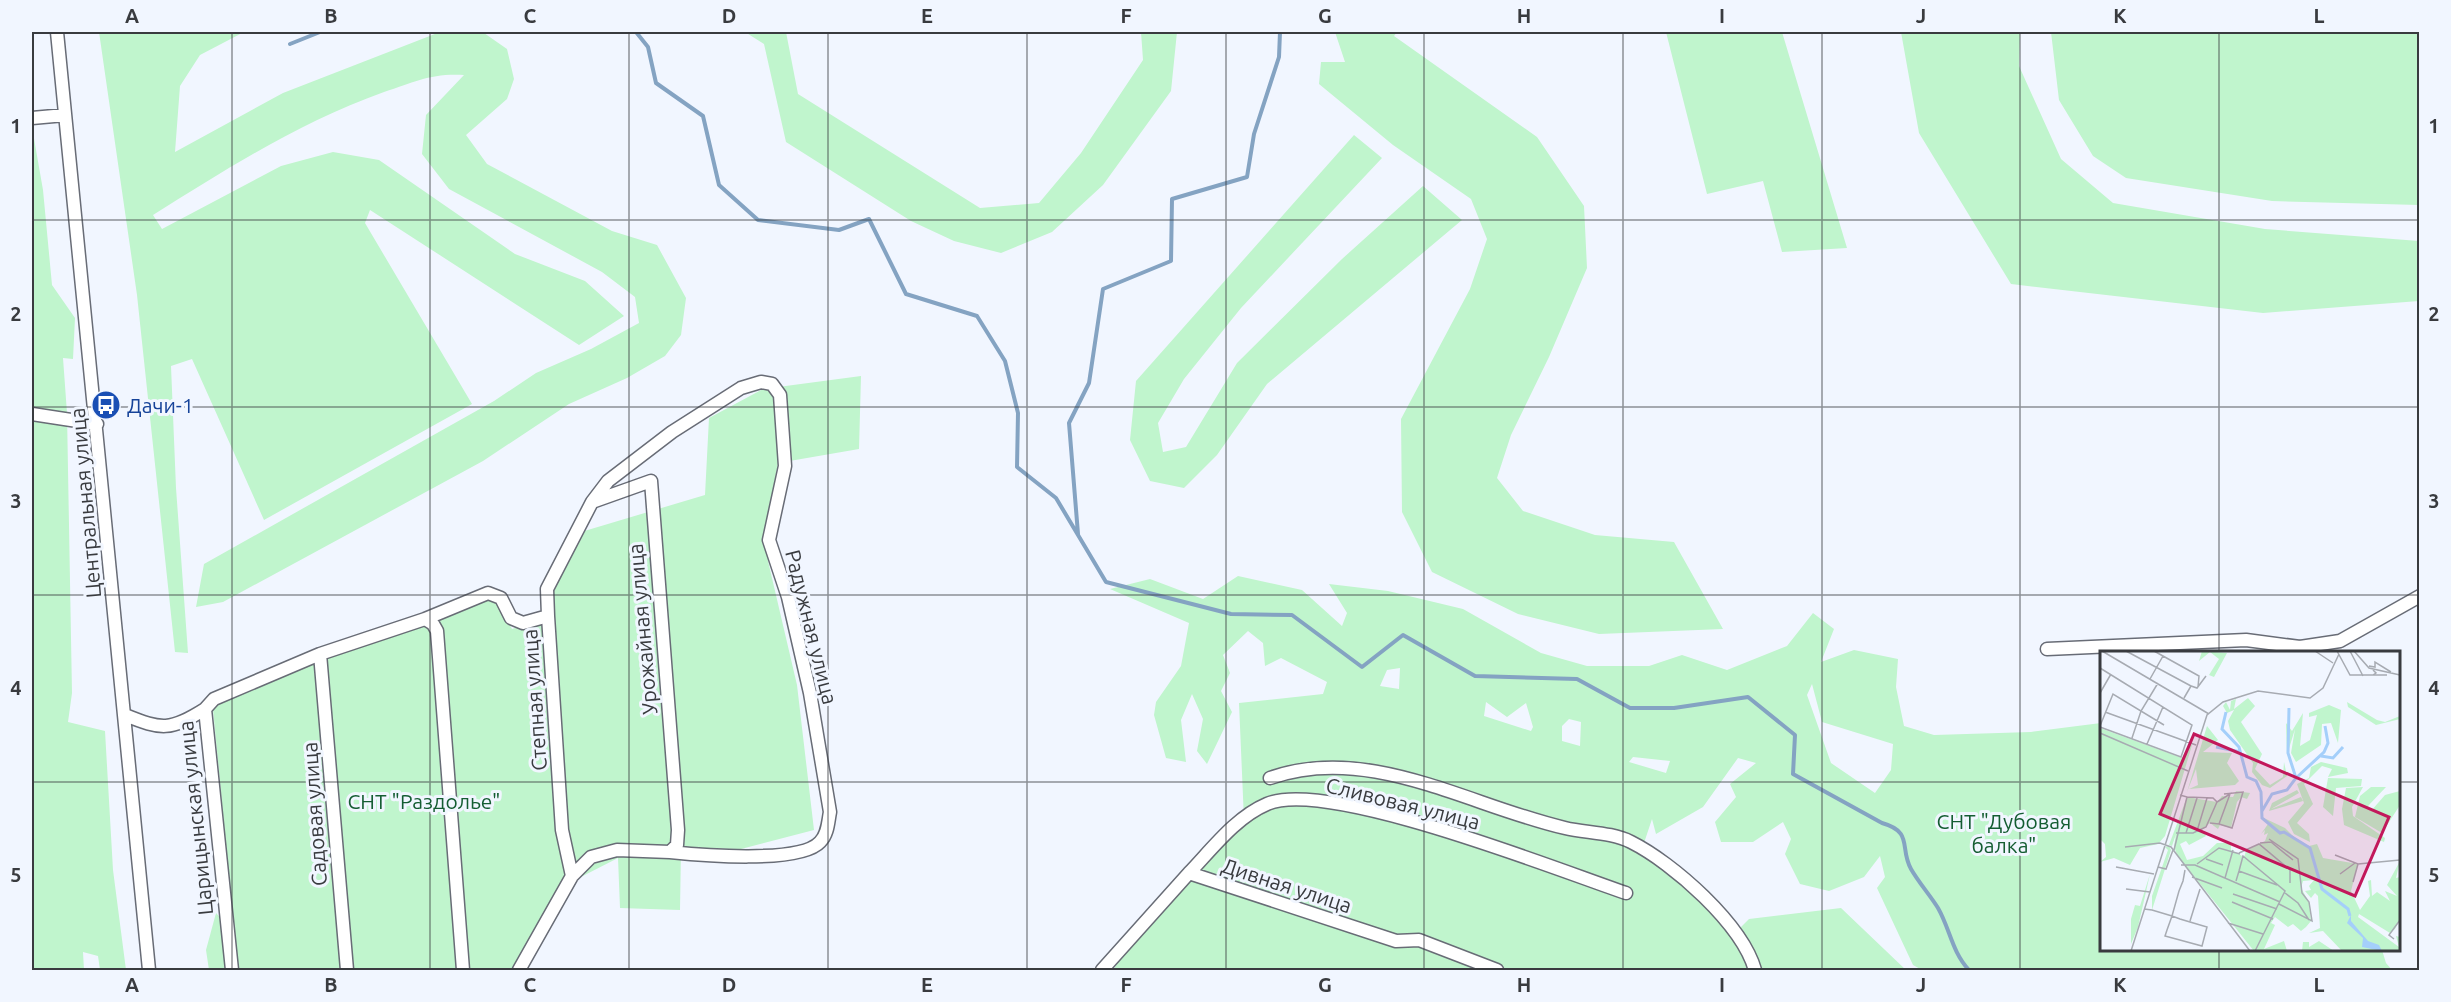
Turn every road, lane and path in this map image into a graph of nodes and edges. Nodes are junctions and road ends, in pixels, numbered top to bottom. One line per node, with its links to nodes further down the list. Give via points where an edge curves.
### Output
1 (57, 32): 2 (street, Центральная улица)
2 (65, 115): 3 (street); 5 (street, Центральная улица)
3 (32, 118)
4 (32, 414): 5 (street)
5 (97, 424): 15 (street, Центральная улица)
6 (592, 502): 8 (street, via 547,589); 17 (street, Урожайная улица, via 651,482 678,830 677,845); 17 (street, Радужная улица, via 617,474 672,432 741,388 761,382 772,384 780,395 786,466 769,540 788,597 810,693 830,812 827,829 820,843 806,850 749,857)
7 (2420, 596): 10 (street)
8 (548, 616): 9 (street, Степная улица, via 517,621 511,618 501,598 488,593); 19 (street, Степная улица, via 562,830)
9 (425, 619): 13 (street, Степная улица); 24 (street, via 437,632)
10 (2340, 647): 12 (street)
11 (2047, 649): 12 (street, via 2246,640)
12 (2297, 650)
13 (320, 654): 14 (street, Степная улица, via 214,699); 23 (street, Садовая улица)
14 (205, 709): 15 (street, Царицынская улица, via 179,725 153,726); 22 (street, Царицынская улица)
15 (125, 715): 21 (street, Центральная улица)
16 (1270, 778): 28 (street, via 1288,771 1326,768 1373,770 1565,828 1630,841 1669,867 1703,897 1735,932)
17 (670, 852): 19 (street, via 617,850 591,857)
18 (1189, 873): 20 (street, Сливовая улица, via 1240,820 1268,803 1310,800 1400,818); 26 (street, Дивная улица); 27 (street, Дивная улица, via 1396,941 1419,940)
19 (572, 876): 25 (street)
20 (1626, 893)
21 (149, 970)
22 (232, 970)
23 (347, 970)
24 (463, 970)
25 (519, 970)
26 (1102, 970)
27 (1497, 970)
28 (1755, 970)

